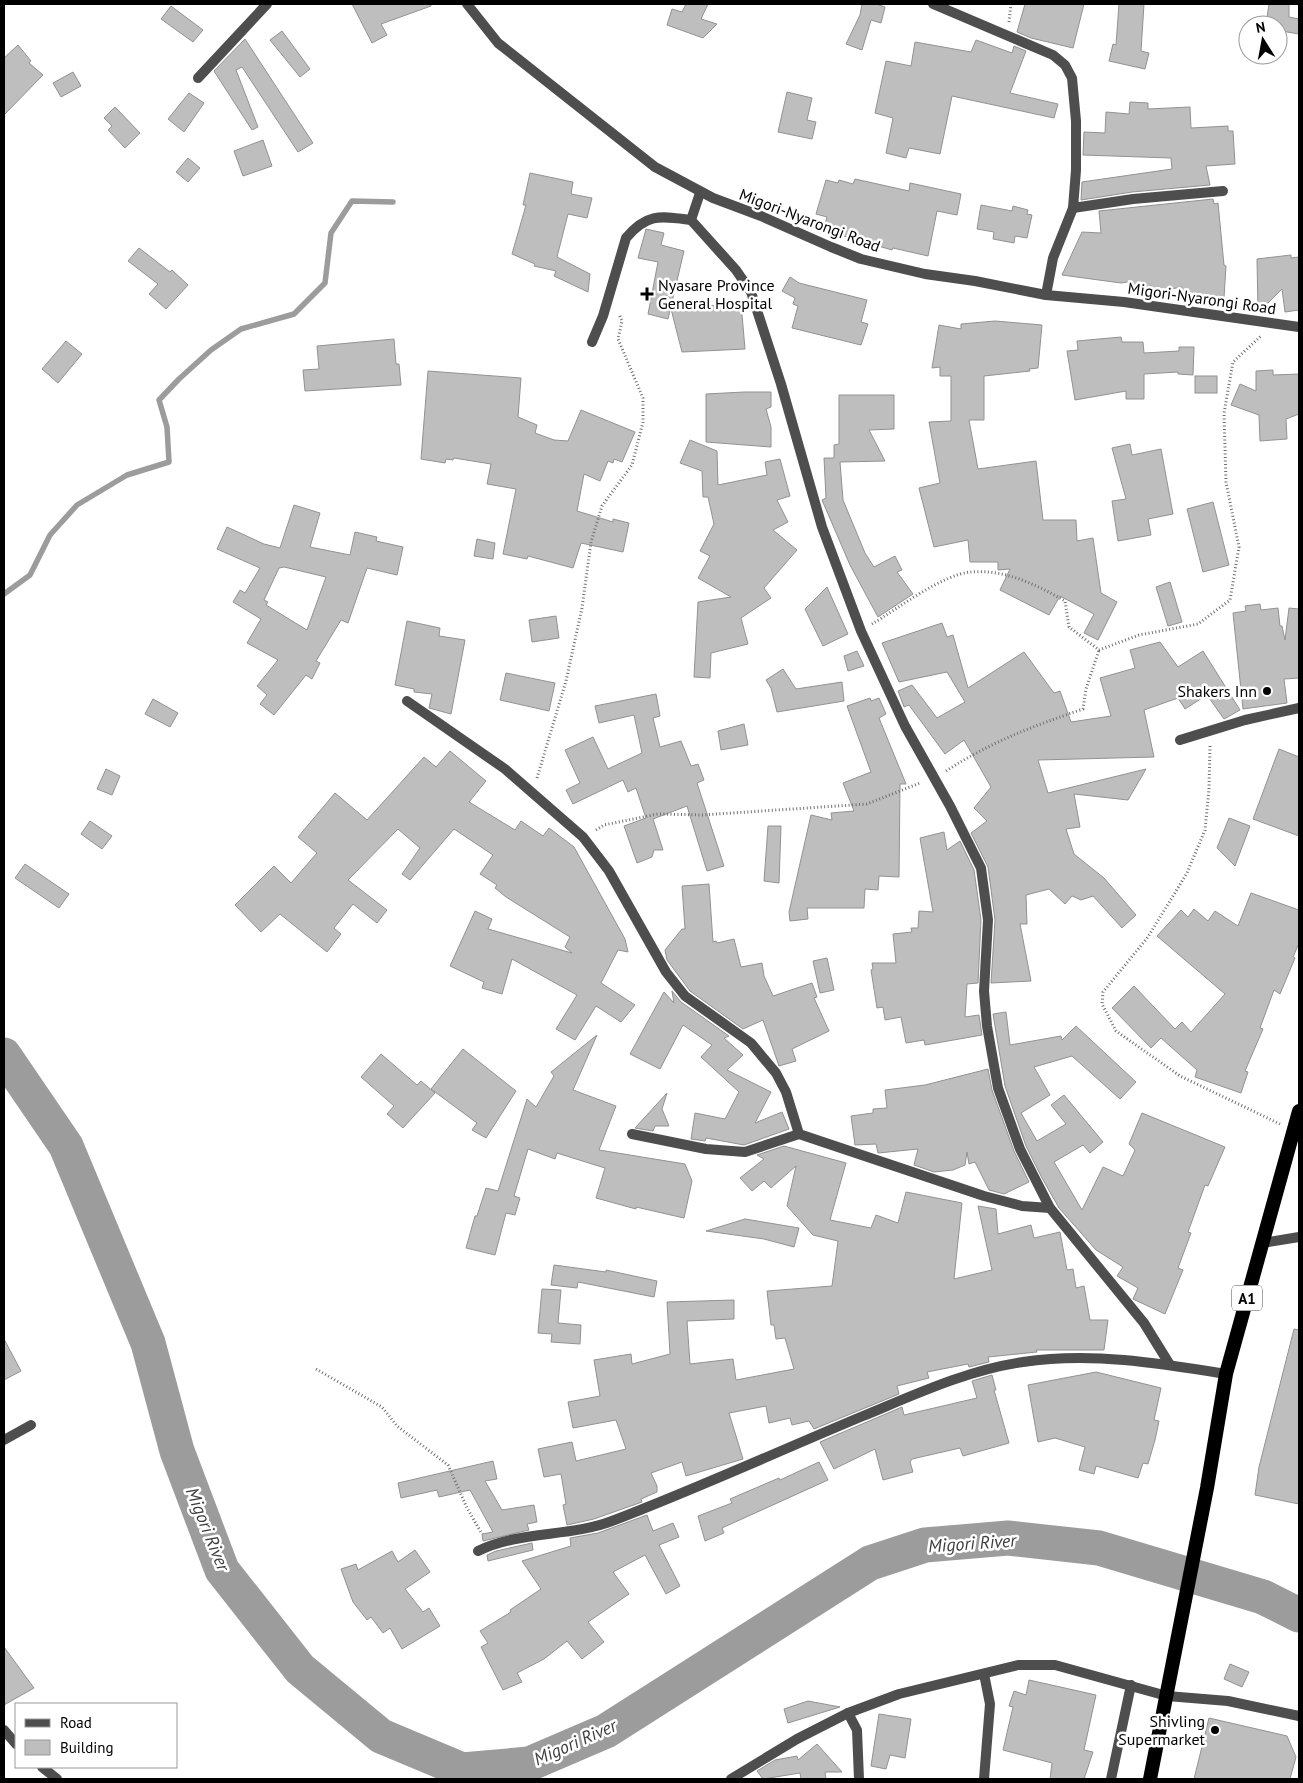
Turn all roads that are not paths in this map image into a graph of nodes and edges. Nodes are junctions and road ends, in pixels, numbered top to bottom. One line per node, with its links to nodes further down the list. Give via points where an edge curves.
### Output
1 (267, 4): 4 (street)
2 (467, 4): 6 (street, Migori-Nyarongi Road, via 498,43 525,65 655,167)
3 (933, 4): 7 (street, via 1036,47 1065,65 1072,78 1075,97)
4 (198, 78)
5 (1223, 191): 7 (street)
6 (700, 193): 8 (street); 9 (street, Migori-Nyarongi Road, via 861,259)
7 (1073, 208): 9 (street, via 1053,258)
8 (691, 220): 11 (street, via 656,216 634,228 621,250); 18 (street, via 736,270 751,292 822,528 861,631 905,726 981,868 988,920 984,991 991,1057 1013,1134)
9 (1046, 295): 10 (street, Migori-Nyarongi Road)
10 (1299, 326)
11 (592, 342)
12 (407, 701): 17 (street, via 505,769 583,838 609,871 666,972 685,996 751,1042 776,1073 786,1092)
13 (1299, 708): 14 (street)
14 (1180, 740)
15 (1299, 1111): 20 (highway, A1)
16 (632, 1134): 17 (street, via 706,1149 745,1152)
17 (799, 1134): 18 (street, via 984,1196 1022,1206)
18 (1050, 1208): 21 (street, via 1144,1323)
19 (1299, 1237): 20 (street)
20 (1262, 1243): 22 (highway, A1)
21 (1170, 1365): 22 (street); 25 (street, via 1120,1358 1070,1358 1023,1362 984,1370 921,1392 610,1522 489,1546)
22 (1226, 1374): 28 (highway, A1)
23 (31, 1425): 24 (street)
24 (4, 1440)
25 (478, 1551)
26 (984, 1674): 27 (street, via 1001,1668 1055,1665); 29 (street, via 899,1694); 37 (street, via 990,1704)
27 (1131, 1685): 28 (street); 38 (street)
28 (1167, 1696): 30 (street, via 1228,1701); 39 (highway, A1)
29 (848, 1714): 35 (street, via 797,1739); 36 (street, via 857,1730)
30 (1299, 1716)
31 (4, 1730): 32 (street)
32 (15, 1743)
33 (43, 1768): 34 (street)
34 (57, 1779)
35 (731, 1779)
36 (859, 1779)
37 (984, 1779)
38 (1111, 1779)
39 (1150, 1779)

